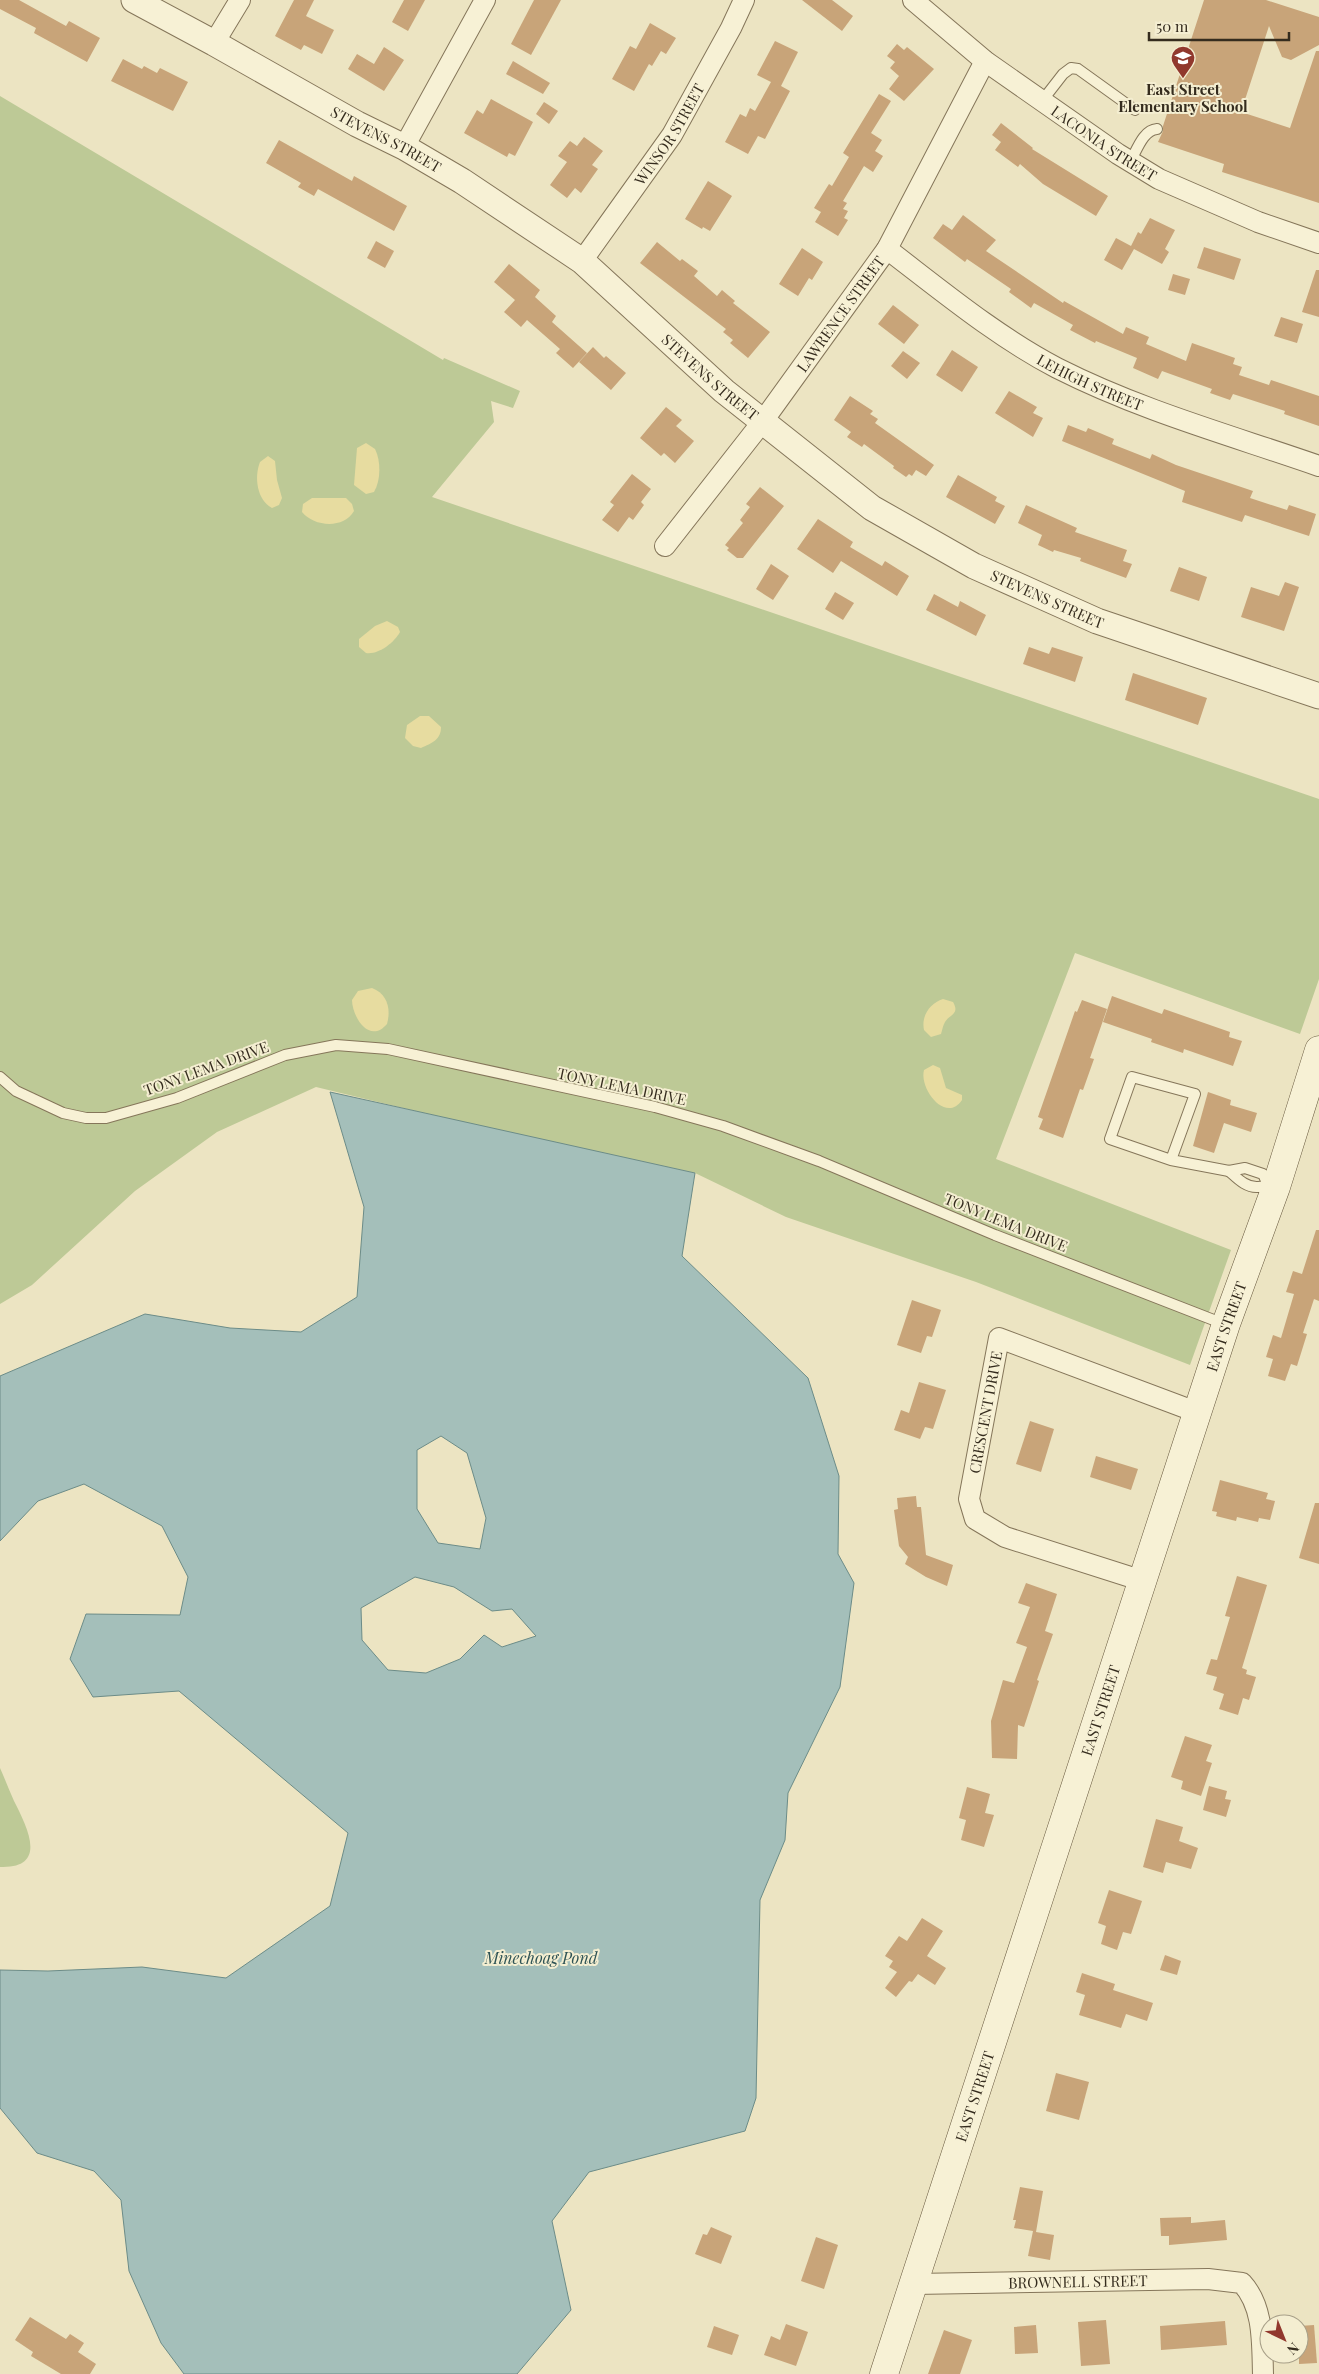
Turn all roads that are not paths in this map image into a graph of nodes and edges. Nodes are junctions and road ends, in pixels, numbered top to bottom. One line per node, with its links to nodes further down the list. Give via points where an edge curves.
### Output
1 (134, 0): 6 (street, STEVENS STREET)
2 (240, 0): 6 (street)
3 (485, 0): 11 (street)
4 (744, 0): 15 (street, WINSOR STREET, via 672,135)
5 (912, 0): 7 (street, LACONIA STREET)
6 (214, 43): 11 (street, STEVENS STREET)
7 (985, 61): 8 (street, LACONIA STREET); 14 (street, LAWRENCE STREET)
8 (1042, 102): 9 (lane, via 1071,68 1078,69); 12 (street, LACONIA STREET)
9 (1135, 110)
10 (1157, 129): 12 (lane, via 1150,129 1144,135)
11 (404, 147): 15 (street, STEVENS STREET, via 462,181)
12 (1130, 162): 13 (street, LACONIA STREET, via 1166,183 1258,222)
13 (1319, 243)
14 (887, 249): 16 (street, LAWRENCE STREET); 17 (street, LEHIGH STREET, via 1003,336 1057,368 1206,430)
15 (582, 261): 16 (street, STEVENS STREET, via 724,391)
16 (763, 421): 18 (street, LAWRENCE STREET); 19 (street, STEVENS STREET, via 872,508 974,566 1097,621)
17 (1319, 466)
18 (665, 546)
19 (1319, 696)
20 (1319, 1050): 24 (main road, EAST STREET)
21 (0, 1077): 25 (lane, TONY LEMA DRIVE, via 16,1092 63,1113 106,1118 177,1098 285,1055 336,1045 388,1049 655,1107 723,1126 819,1161 995,1235)
22 (1171, 1160): 22 (lane, via 1110,1139 1132,1077 1195,1094); 23 (lane)
23 (1229, 1171): 24 (lane, via 1240,1182 1257,1187); 24 (lane, via 1245,1168 1263,1174)
24 (1272, 1186): 25 (main road, EAST STREET)
25 (1226, 1324): 26 (main road, EAST STREET)
26 (1199, 1413): 27 (main road, EAST STREET); 27 (street, CRESCENT DRIVE, via 998,1338 969,1499 975,1518 1005,1537)
27 (1142, 1581): 28 (main road, EAST STREET)
28 (914, 2284): 29 (main road, EAST STREET); 30 (street, BROWNELL STREET, via 1208,2279 1242,2283 1251,2293 1261,2324)
29 (884, 2374)
30 (1263, 2374)

